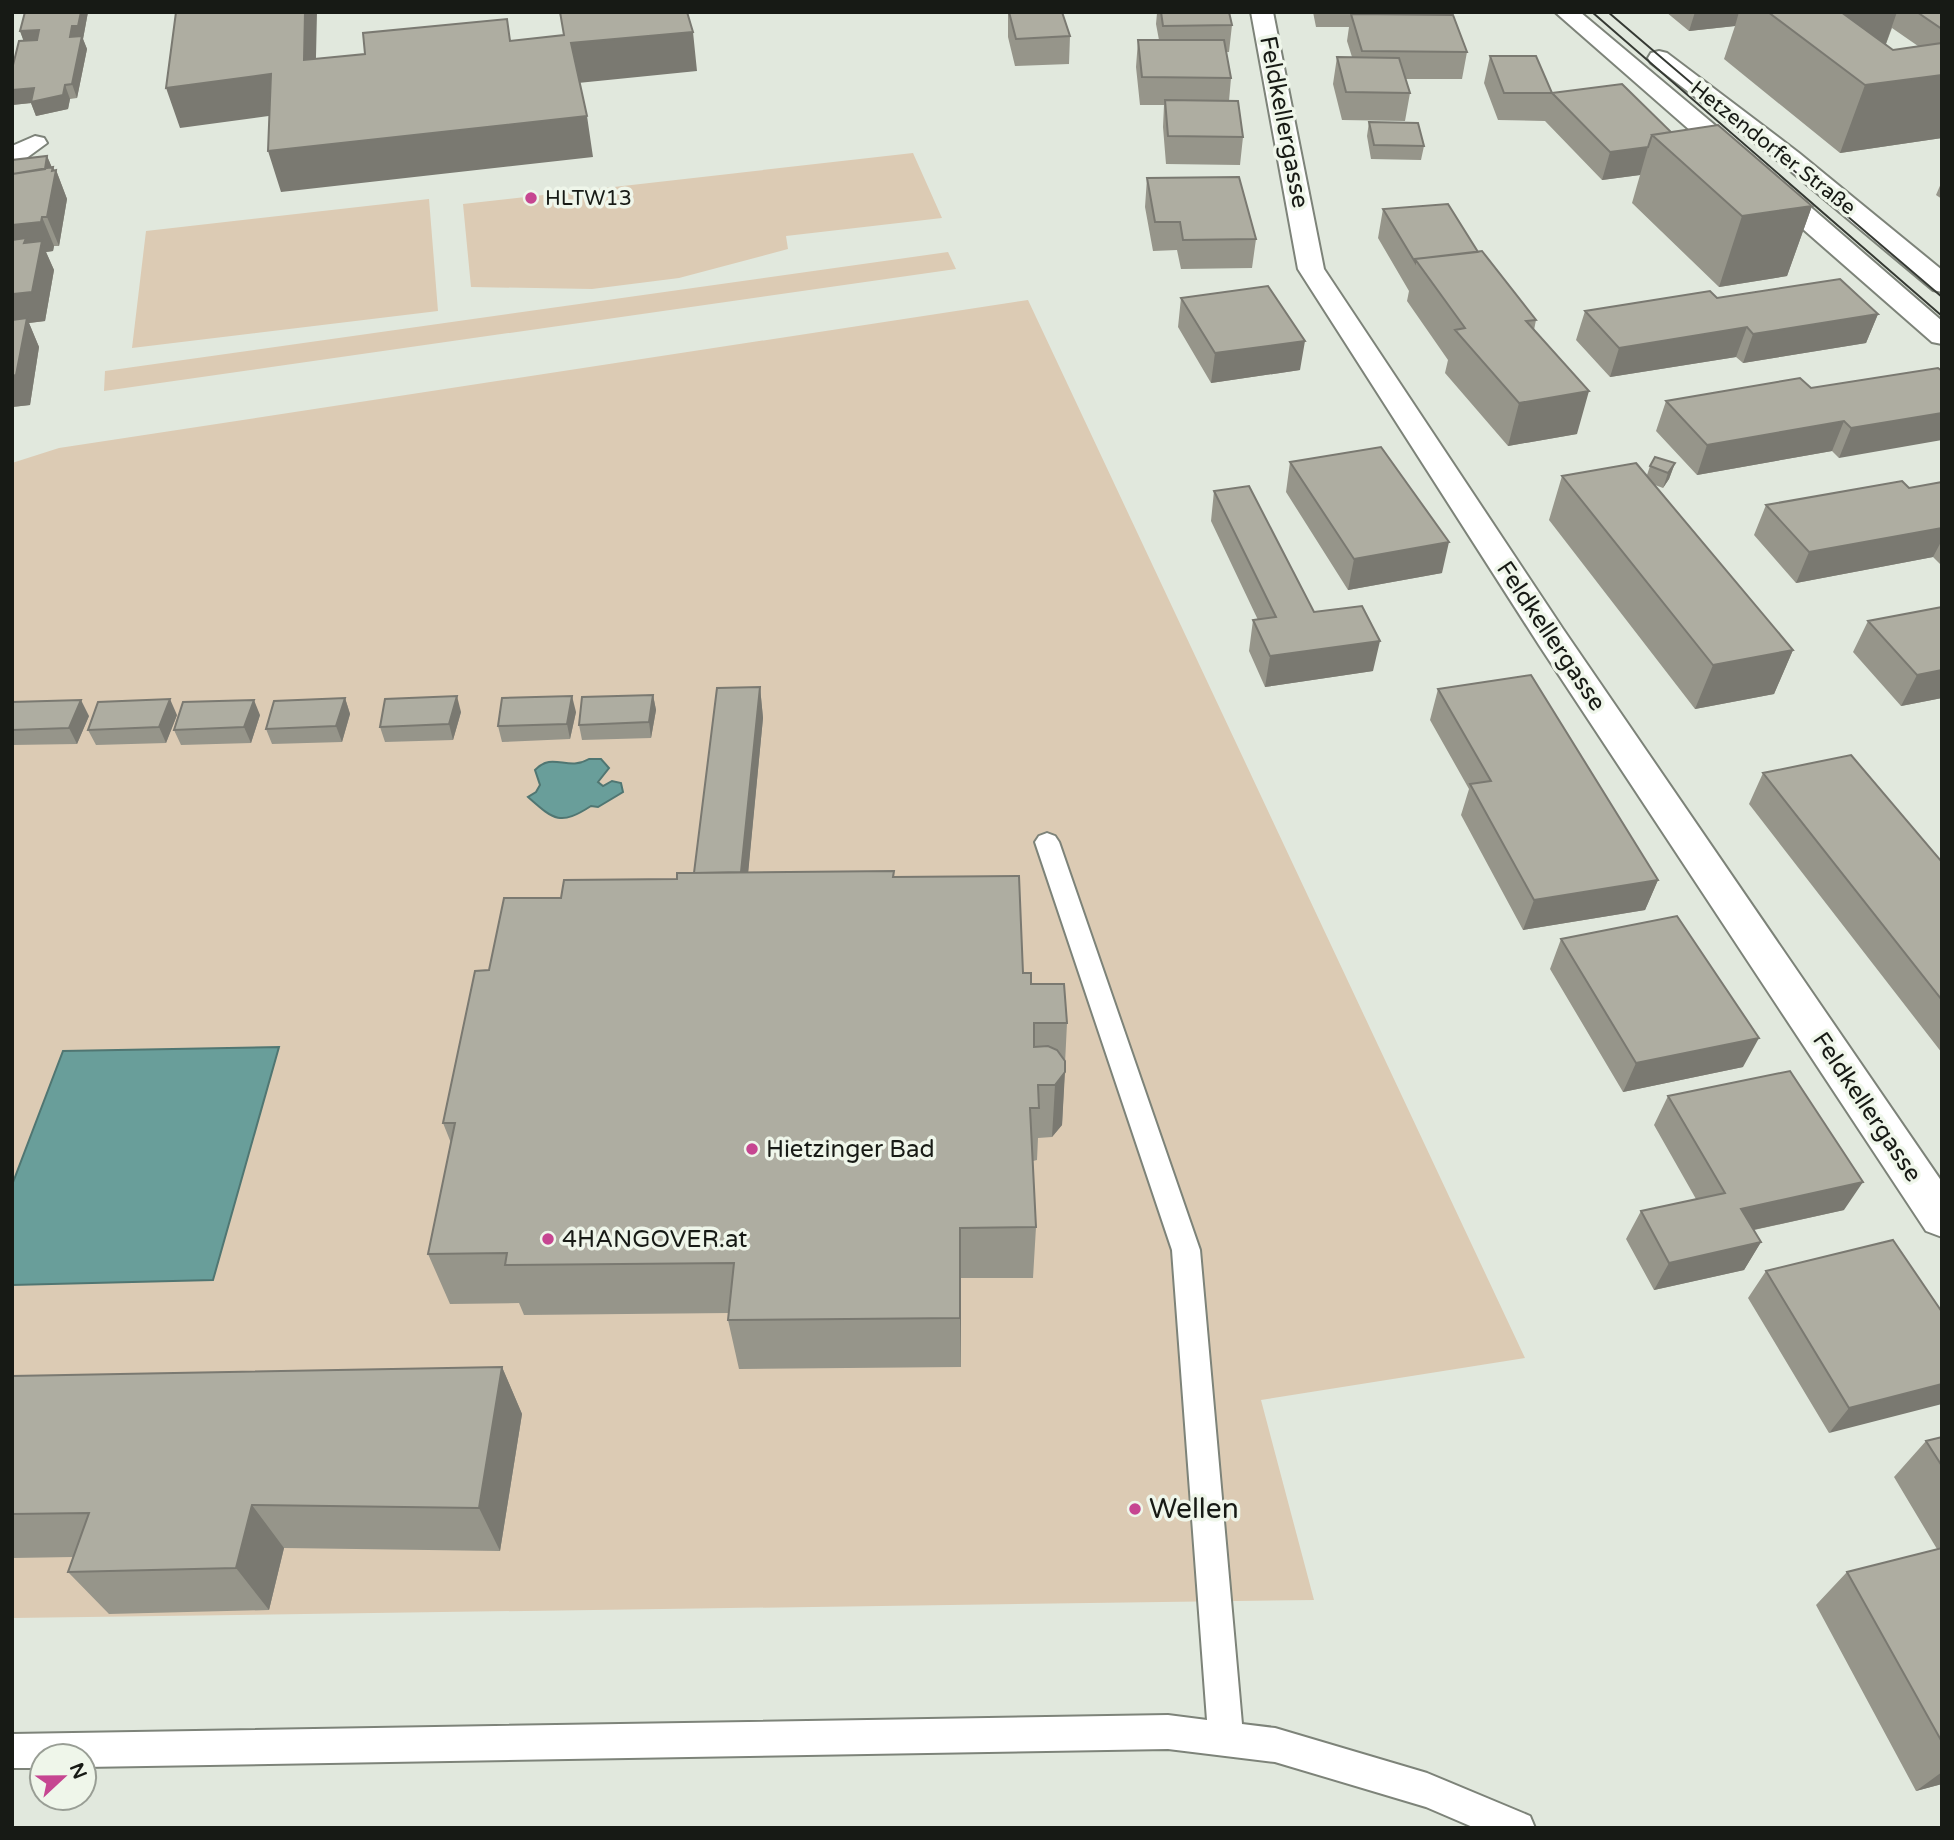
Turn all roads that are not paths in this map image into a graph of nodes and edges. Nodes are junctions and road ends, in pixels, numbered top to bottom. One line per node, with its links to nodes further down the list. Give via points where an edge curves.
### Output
1 (1262, 12): 9 (street, Feldkellergasse, via 1311,269 1551,637)
2 (1566, 12): 7 (street, Hetzendorfer Straße)
3 (1637, 40): 6 (street, Hetzendorfer Straße)
4 (35, 143): 5 (street)
5 (12, 157)
6 (1942, 284)
7 (1942, 335)
8 (1047, 842): 10 (lane, via 1186,1250)
9 (1942, 1218)
10 (1226, 1739): 11 (lane, via 1168,1732); 12 (lane, via 1275,1745 1414,1786)
11 (12, 1751)
12 (1518, 1828)

